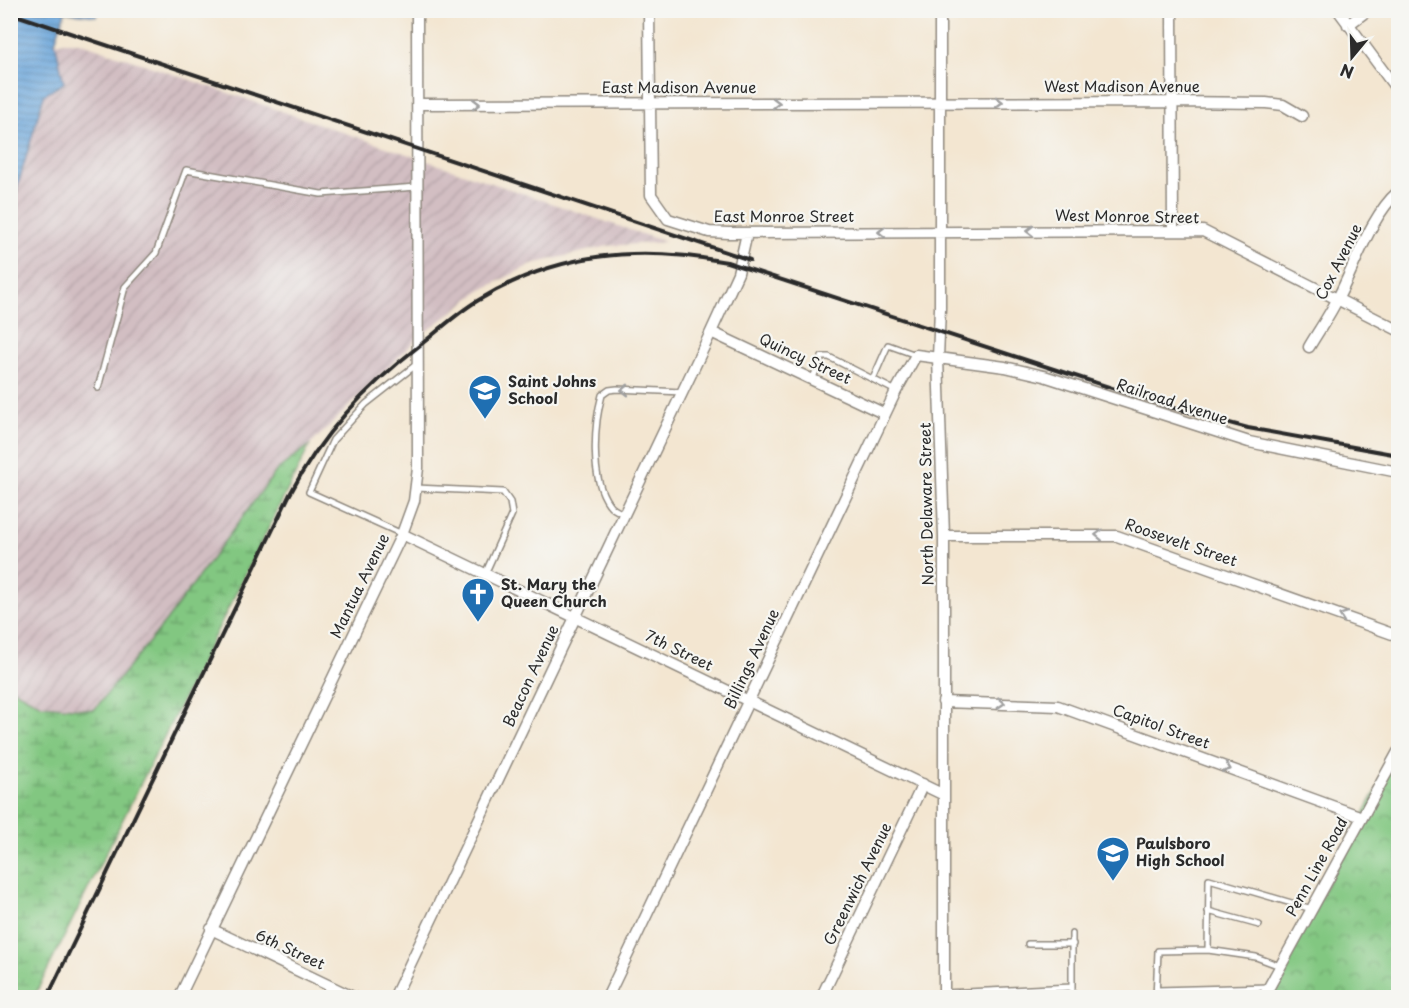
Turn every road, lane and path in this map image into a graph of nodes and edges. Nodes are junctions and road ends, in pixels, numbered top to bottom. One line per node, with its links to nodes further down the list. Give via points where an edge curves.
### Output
1 (417, 10): 12 (street, Mantua Avenue)
2 (649, 10): 10 (street)
3 (940, 10): 11 (street, North Delaware Street)
4 (1172, 10): 9 (street)
5 (1338, 10): 7 (street)
6 (1368, 10): 7 (street)
7 (1348, 25): 8 (street)
8 (1398, 91)
9 (1172, 102): 11 (street, West Madison Avenue, one-way to 9); 13 (street, West Madison Avenue, via 1266,103 1283,105); 16 (street)
10 (649, 103): 11 (street, East Madison Avenue, one-way to 11); 12 (street, East Madison Avenue, one-way to 10); 18 (street, East Monroe Street, via 651,195 668,219 709,232)
11 (940, 103): 17 (street, North Delaware Street)
12 (418, 104): 14 (street, Mantua Avenue)
13 (1302, 116)
14 (417, 187): 25 (street, Mantua Avenue); 28 (lane, via 321,194 186,170 156,252 125,287)
15 (1398, 192): 19 (street, Cox Avenue, via 1377,219)
16 (1173, 230): 17 (street, West Monroe Street, one-way to 17); 19 (street, West Monroe Street, via 1203,231)
17 (940, 232): 18 (street, East Monroe Street, one-way to 18); 24 (street, North Delaware Street)
18 (747, 233): 21 (street, Beacon Avenue, via 738,273)
19 (1338, 299): 20 (street, West Monroe Street); 22 (street, Cox Avenue)
20 (1398, 330)
21 (711, 332): 27 (street, Quincy Street); 30 (street, Beacon Avenue)
22 (1309, 347)
23 (916, 355): 24 (street); 26 (lane, via 888,345); 29 (street, Billings Avenue)
24 (938, 358): 32 (street, Railroad Avenue, via 1044,376 1250,442); 36 (street, North Delaware Street)
25 (417, 364): 33 (street, Mantua Avenue); 35 (lane, via 366,404 333,440 309,492)
26 (873, 379): 27 (lane, via 822,357); 29 (lane)
27 (813, 380): 31 (street, Quincy Street)
28 (98, 388)
29 (896, 391): 31 (street, Billings Avenue)
30 (683, 392): 34 (street, Beacon Avenue); 34 (lane, one-way to 34, via 617,389 602,395 597,480 610,507)
31 (885, 414): 40 (street, Billings Avenue)
32 (1398, 472)
33 (416, 488): 35 (street, Mantua Avenue); 37 (lane, via 503,492 512,514)
34 (624, 515): 38 (street, Beacon Avenue)
35 (402, 534): 37 (street, 7th Street); 49 (street, Mantua Avenue)
36 (944, 536): 39 (street, Roosevelt Street, one-way to 36, via 1117,536); 41 (street, North Delaware Street)
37 (485, 574): 38 (street, 7th Street)
38 (576, 618): 40 (street, 7th Street); 61 (street, Beacon Avenue)
39 (1398, 636)
40 (749, 701): 43 (street, 7th Street); 62 (street, Billings Avenue)
41 (943, 702): 44 (street, North Delaware Street); 45 (street, Capitol Street, one-way to 45, via 1058,706)
42 (1398, 752): 45 (street, Penn Line Road)
43 (922, 784): 44 (street, 7th Street); 63 (street, Greenwich Avenue)
44 (944, 795): 58 (street, North Delaware Street)
45 (1362, 817): 46 (street, Penn Line Road)
46 (1312, 909): 47 (lane, via 1209,879); 54 (street, Penn Line Road)
47 (1208, 911): 48 (lane); 53 (lane)
48 (1259, 925)
49 (211, 929): 59 (street, Mantua Avenue); 60 (street, 6th Street)
50 (1072, 934): 52 (lane)
51 (1028, 944): 52 (lane)
52 (1072, 944): 55 (lane)
53 (1208, 950): 54 (lane, via 1256,957); 57 (lane, via 1158,951)
54 (1280, 966): 56 (street, Penn Line Road)
55 (1072, 987): 58 (lane); 64 (lane)
56 (1269, 987): 57 (lane); 66 (street, Penn Line Road)
57 (1157, 990): 65 (lane)
58 (944, 995)
59 (179, 998)
60 (355, 998)
61 (394, 998)
62 (607, 998)
63 (821, 998)
64 (1072, 998)
65 (1156, 998)
66 (1263, 998)

